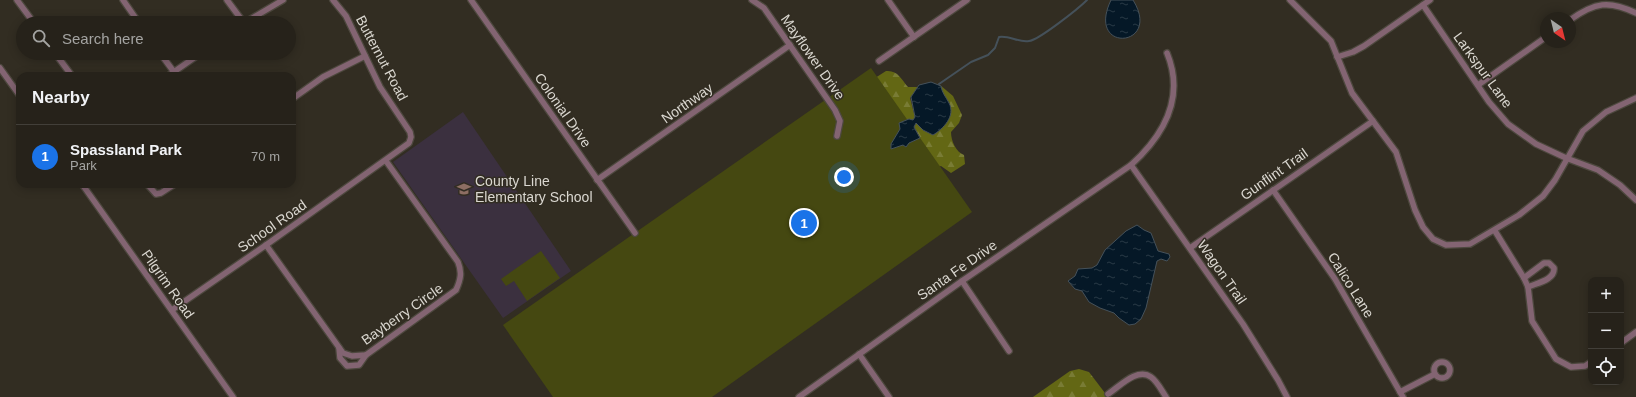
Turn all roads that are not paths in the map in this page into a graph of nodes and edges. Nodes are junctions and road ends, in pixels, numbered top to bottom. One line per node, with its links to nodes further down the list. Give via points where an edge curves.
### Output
1 (17, 0): 14 (street)
2 (123, 0): 15 (street)
3 (227, 0): 16 (street)
4 (283, 0): 17 (street)
5 (333, 0): 23 (street, Butternut Road, via 346,16)
6 (471, 0): 41 (street, Colonial Drive)
7 (752, 0): 21 (street, Mayflower Drive, via 764,8)
8 (888, 0): 19 (street)
9 (967, 0): 19 (street)
10 (1290, 0): 24 (street, via 1327,35)
11 (1430, 0): 12 (street)
12 (1423, 5): 24 (street, via 1364,46); 32 (street, Larkspur Lane)
13 (1636, 13): 18 (street, via 1615,0 1601,0)
14 (29, 16)
15 (134, 16)
16 (239, 16)
17 (256, 16)
18 (1576, 16)
19 (914, 37): 28 (street)
20 (1540, 41): 32 (street)
21 (790, 45): 37 (street, Mayflower Drive, via 837,114 840,121); 41 (street, Northway)
22 (1167, 54): 40 (street, Santa Fe Drive, via 1173,69 1169,111 1160,133 1147,151)
23 (365, 56): 34 (street, via 323,77); 39 (street, Butternut Road, via 380,87 410,132 409,142)
24 (1337, 57): 36 (street, via 1352,93)
25 (60, 60): 30 (street)
26 (165, 60): 31 (street)
27 (191, 60): 31 (street)
28 (879, 61)
29 (0, 68): 33 (street)
30 (69, 72)
31 (174, 72)
32 (1478, 85): 38 (street, Larkspur Lane, via 1508,124 1536,144)
33 (16, 90)
34 (296, 96)
35 (1636, 98): 38 (street, via 1606,112 1583,131)
36 (1373, 121): 45 (street, Gunflint Trail); 47 (street, via 1396,152 1415,210 1423,227 1433,239 1446,245 1470,244)
37 (837, 136)
38 (1566, 158): 46 (street, Larkspur Lane, via 1598,170); 47 (street, via 1543,196)
39 (386, 160): 49 (street, School Road); 60 (street, Bayberry Circle, via 462,270 456,290)
40 (1132, 165): 50 (street, Wagon Trail); 52 (street, Santa Fe Drive)
41 (597, 180): 48 (street, Colonial Drive)
42 (85, 188): 54 (street, Pilgrim Road)
43 (151, 188): 44 (street, via 156,194)
44 (169, 188)
45 (1273, 190): 50 (street, Gunflint Trail); 64 (street, Calico Lane, via 1336,279)
46 (1636, 200)
47 (1495, 231): 51 (street)
48 (635, 233)
49 (266, 245): 54 (street, School Road); 57 (street, Bayberry Circle)
50 (1190, 248): 69 (street, Wagon Trail, via 1243,324)
51 (1524, 278): 53 (street); 53 (street, via 1544,264 1549,263 1554,268 1551,277)
52 (962, 281): 58 (street); 59 (street, Santa Fe Drive)
53 (1528, 287): 61 (street, via 1532,321 1556,359 1571,367)
54 (172, 310): 65 (street, Pilgrim Road)
55 (1636, 332): 56 (street)
56 (1624, 340)
57 (339, 347): 60 (street, Bayberry Circle, via 344,353 352,356); 60 (street, via 340,358 347,366 359,365)
58 (1009, 351)
59 (859, 354): 66 (street, Santa Fe Drive); 67 (street)
60 (366, 355)
61 (1588, 364)
62 (1434, 374): 64 (street)
63 (1108, 394): 68 (street, via 1135,375 1144,374 1152,377)
64 (1401, 395)
65 (233, 397)
66 (799, 397)
67 (889, 397)
68 (1166, 397)
69 (1287, 397)

